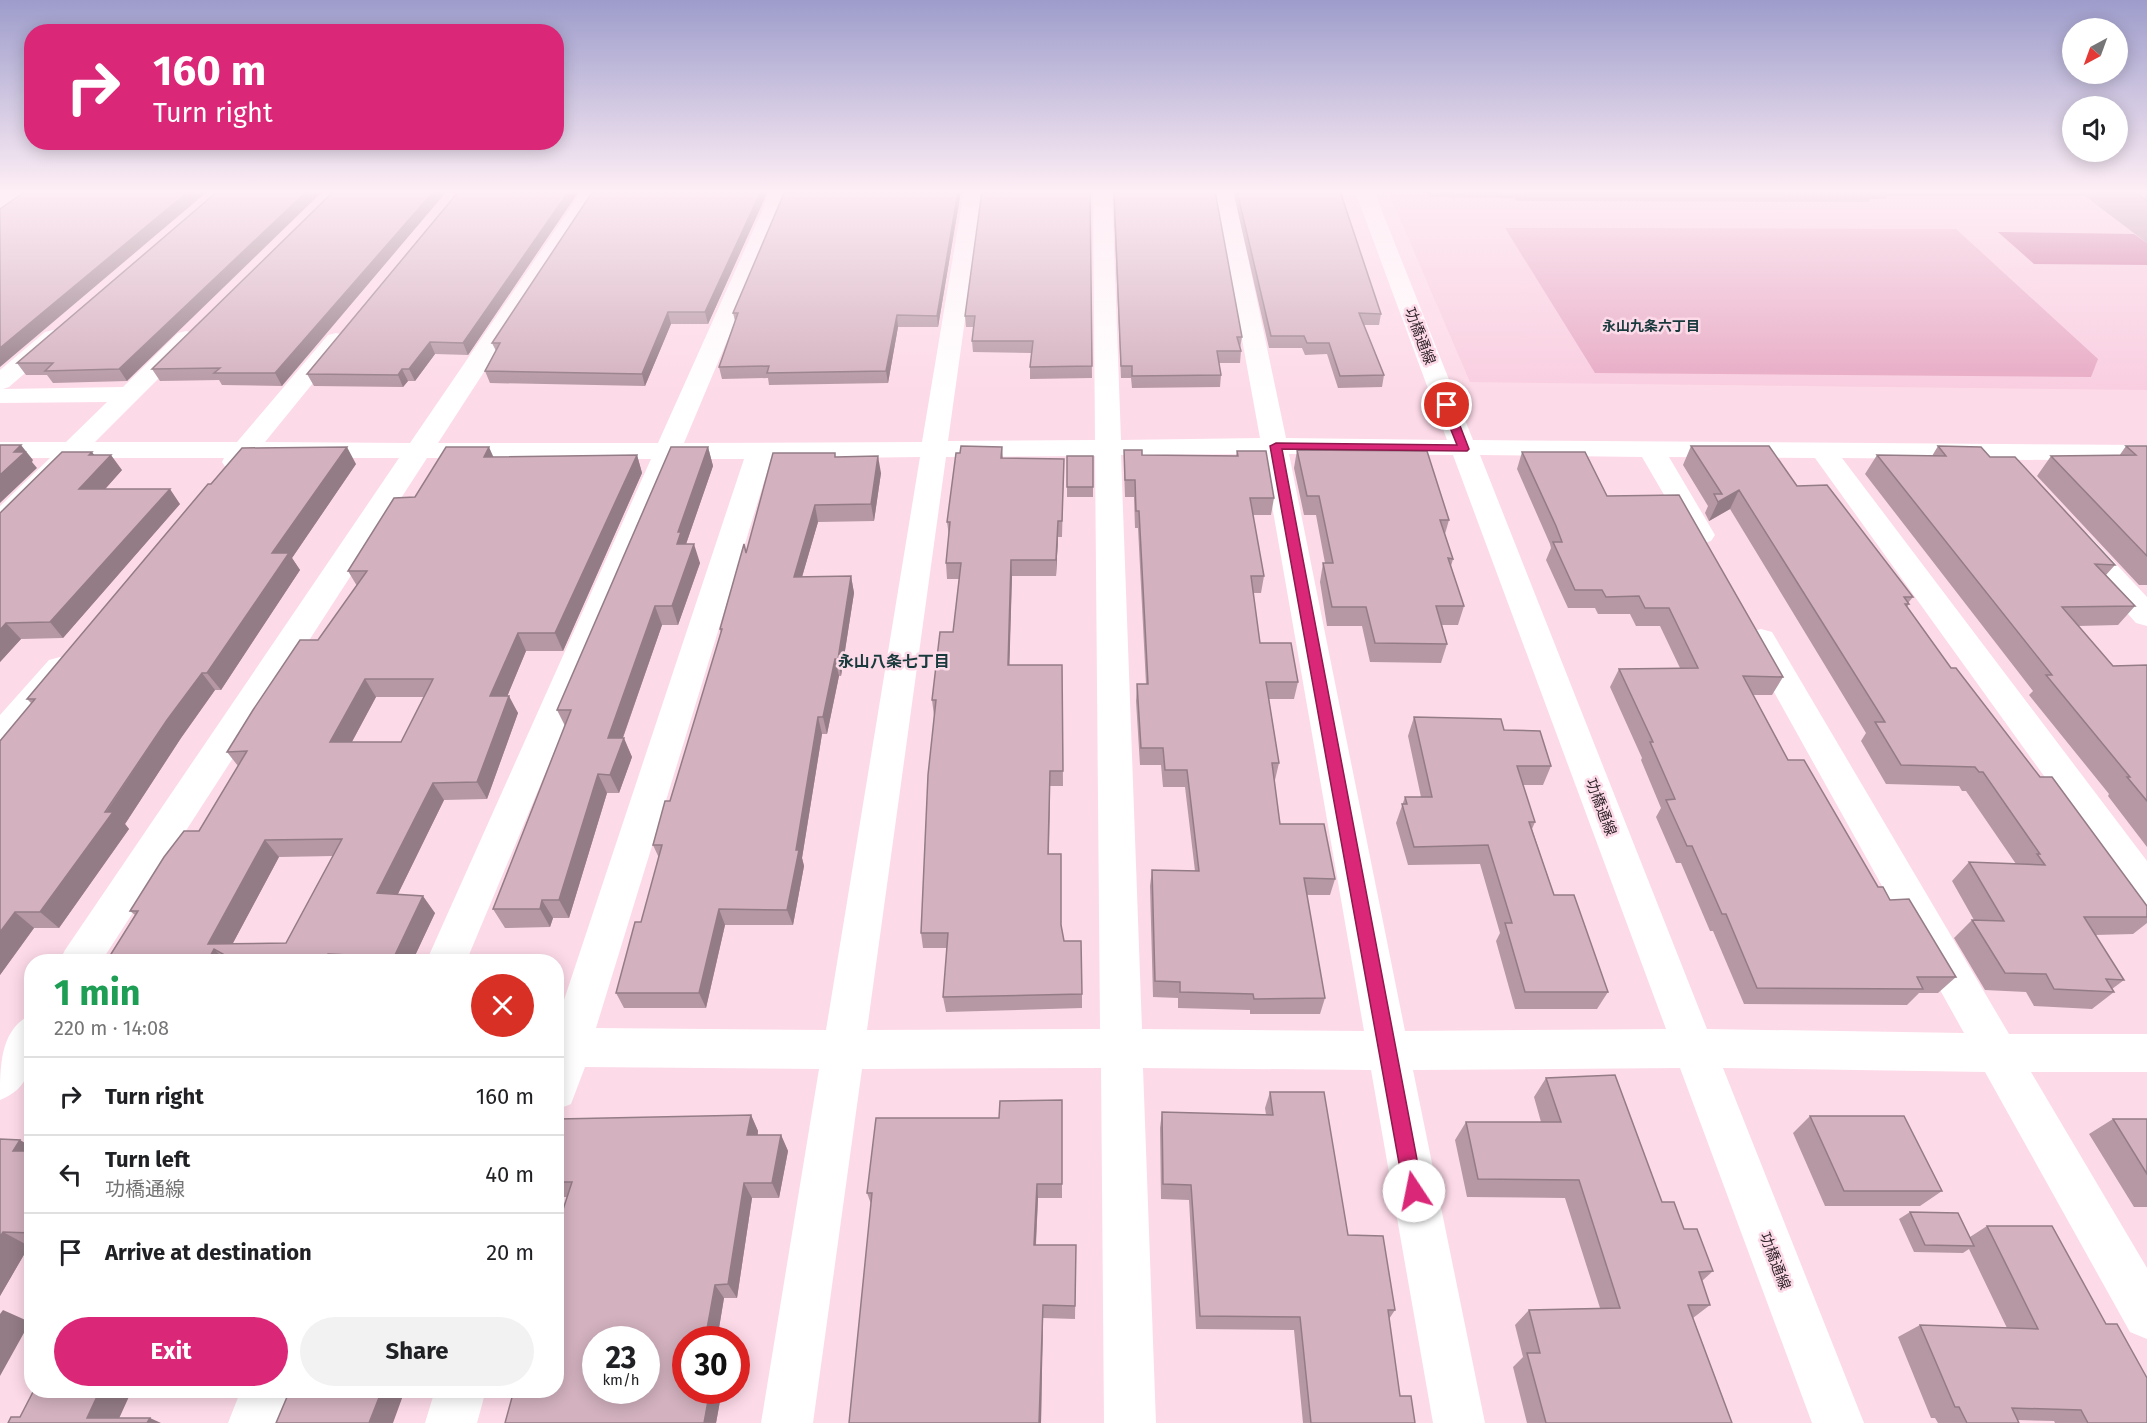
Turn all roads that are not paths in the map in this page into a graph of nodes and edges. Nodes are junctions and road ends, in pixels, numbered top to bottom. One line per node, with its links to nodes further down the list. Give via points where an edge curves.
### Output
1 (547, 257): 19 (street)
2 (751, 257): 20 (street)
3 (963, 257): 15 (street)
4 (1103, 257): 14 (street)
5 (1238, 257): 13 (street)
6 (1390, 257): 16 (street, 功橋通線)
7 (71, 321): 10 (street)
8 (204, 321): 11 (street)
9 (349, 325): 18 (street)
10 (0, 382)
11 (129, 394): 12 (street); 21 (street)
12 (0, 396)
13 (1276, 446): 14 (street); 16 (street); 45 (street)
14 (1107, 448): 15 (street); 42 (street)
15 (933, 449): 22 (street); 44 (street)
16 (1463, 449): 23 (street); 43 (street, 功橋通線)
17 (0, 450): 21 (street)
18 (245, 450): 19 (street); 21 (street); 27 (street)
19 (419, 450): 20 (street); 37 (street)
20 (667, 450): 22 (street); 38 (street)
21 (73, 451): 30 (street)
22 (760, 451): 40 (street)
23 (1652, 451): 24 (street); 31 (street)
24 (1824, 452): 25 (street); 36 (street)
25 (1998, 453): 26 (street); 28 (street)
26 (2147, 453)
27 (222, 477)
28 (2021, 478)
29 (2060, 521): 33 (street)
30 (0, 522)
31 (1718, 565)
32 (1742, 607): 46 (street)
33 (2147, 616)
34 (76, 648): 35 (street)
35 (0, 737)
36 (2147, 890)
37 (84, 954)
38 (449, 954)
39 (22, 1042): 48 (street)
40 (564, 1044)
41 (564, 1047): 44 (street)
42 (1121, 1048): 44 (street); 45 (street); 55 (street)
43 (1694, 1048): 45 (street); 46 (street); 57 (street, 功橋通線)
44 (844, 1050): 54 (street)
45 (1387, 1051): 56 (street)
46 (1999, 1053): 47 (street); 49 (street)
47 (2147, 1053)
48 (0, 1080)
49 (2147, 1315)
50 (264, 1398): 52 (street)
51 (459, 1398): 53 (street)
52 (254, 1423)
53 (451, 1423)
54 (788, 1423)
55 (1130, 1423)
56 (1459, 1423)
57 (1838, 1423)

